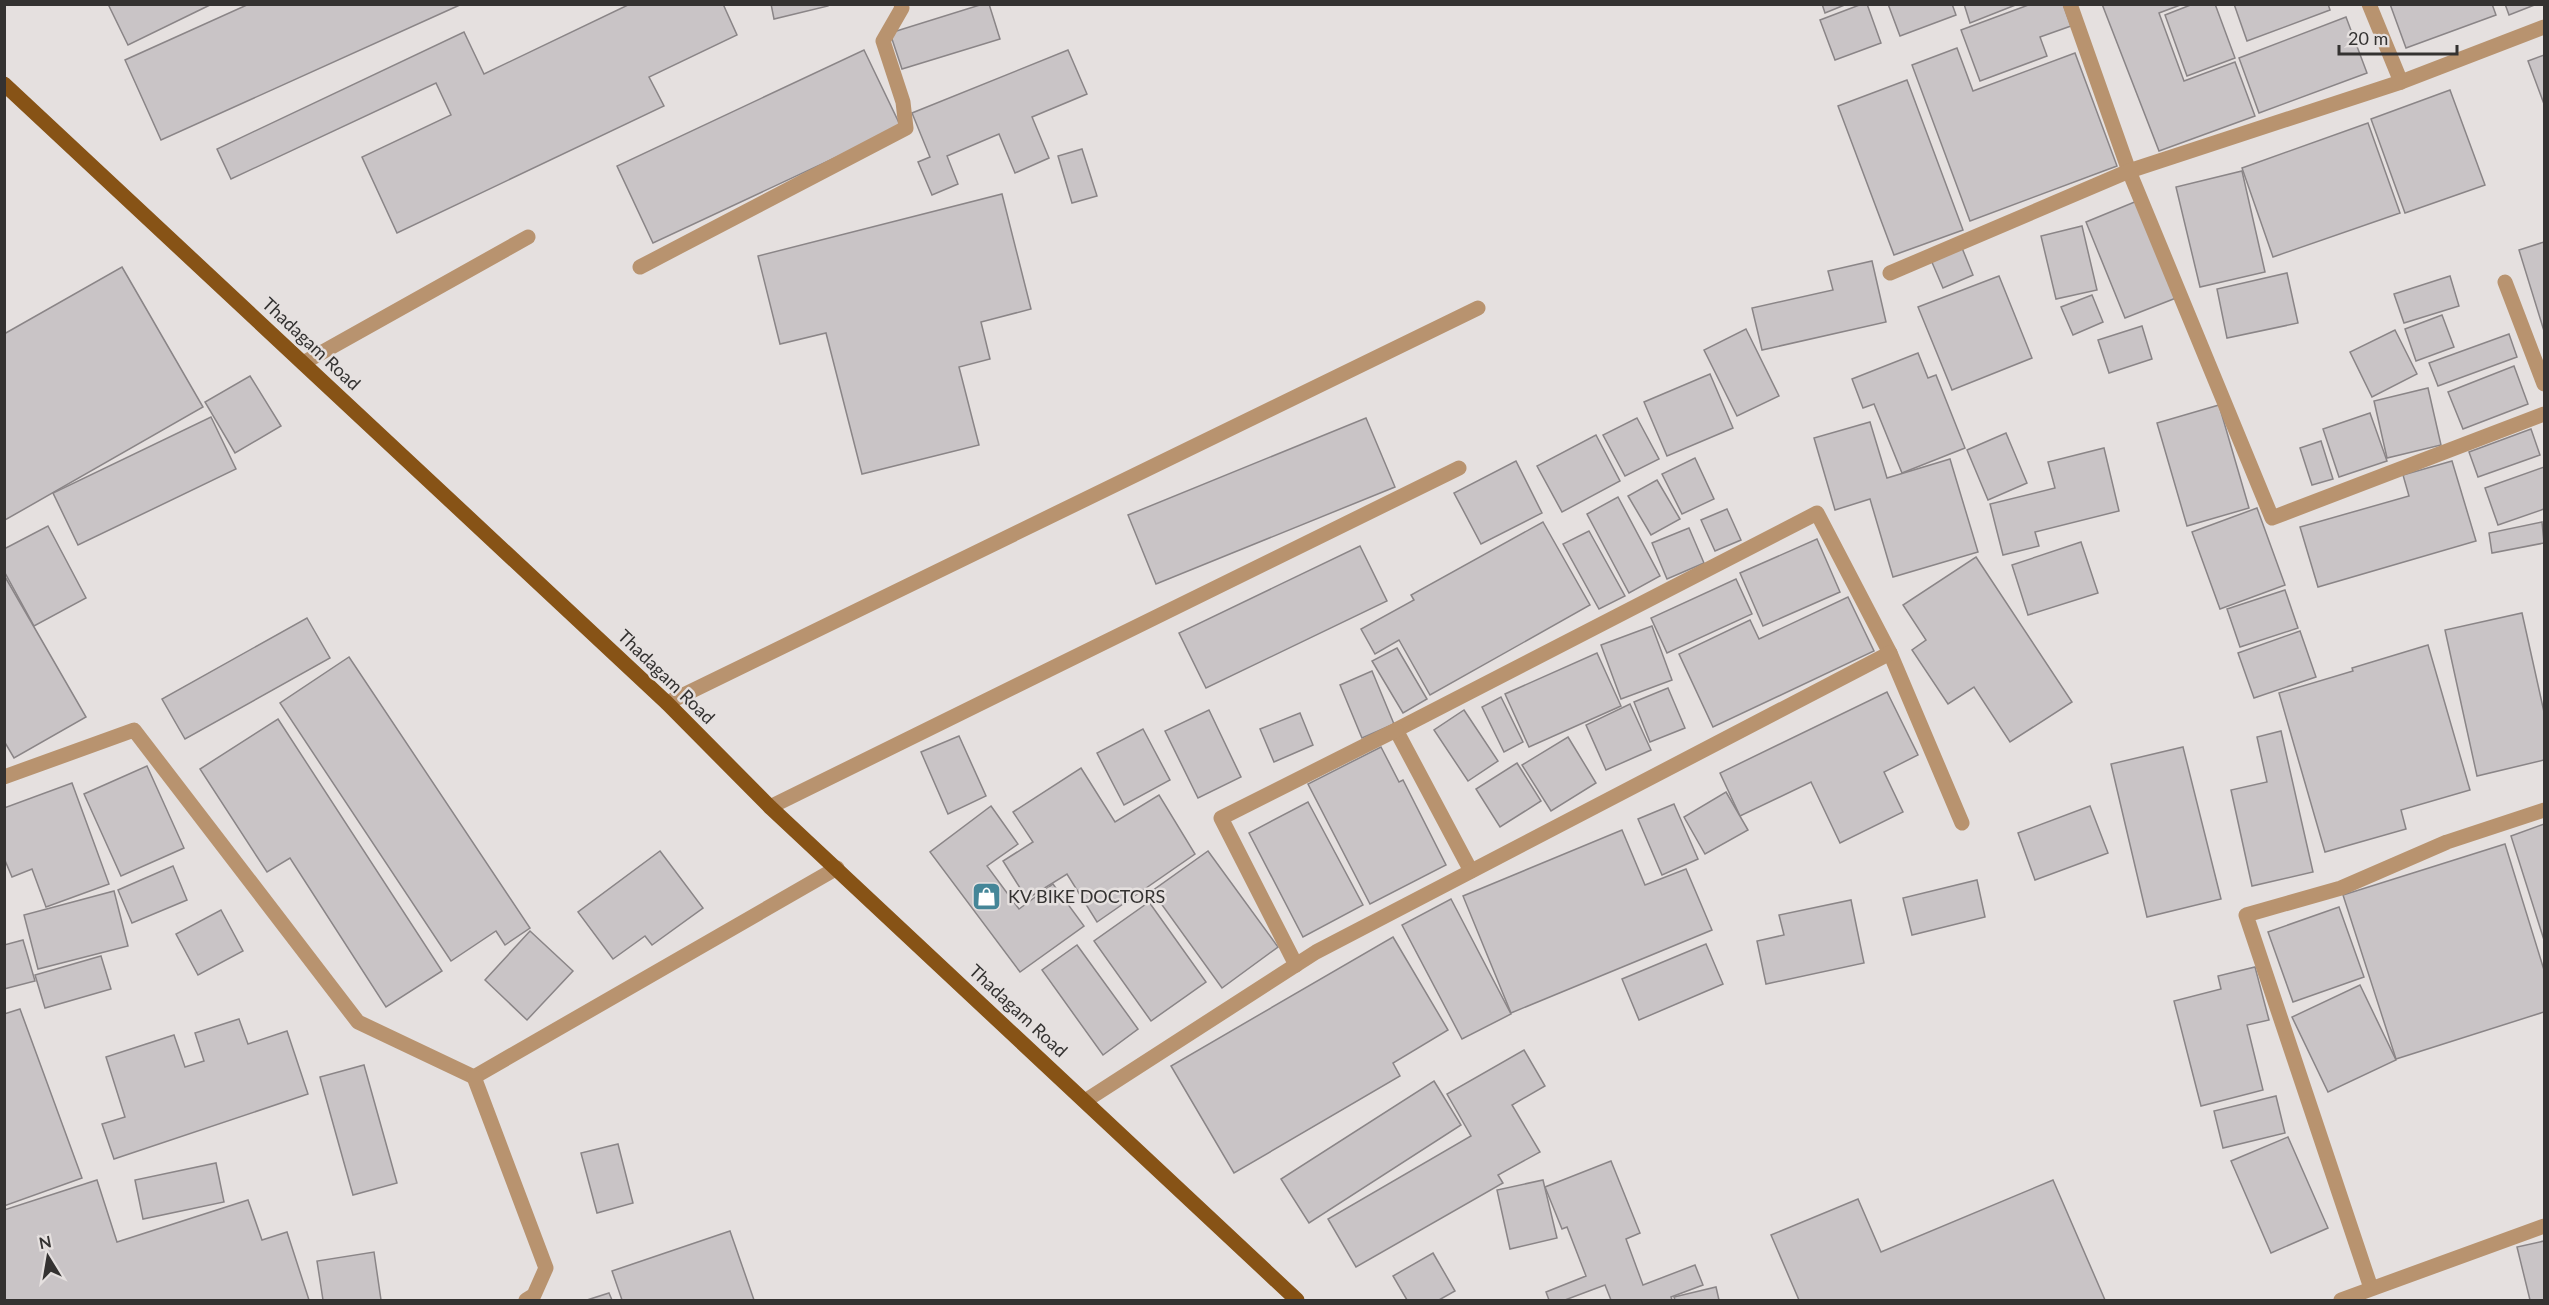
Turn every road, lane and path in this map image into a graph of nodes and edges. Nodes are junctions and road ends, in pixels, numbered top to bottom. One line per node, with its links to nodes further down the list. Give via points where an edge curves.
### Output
1 (901, 4): 9 (street, via 883,41 903,102 906,128)
2 (2070, 4): 7 (street)
3 (2369, 4): 5 (street)
4 (2544, 27): 5 (street)
5 (2402, 82): 7 (street)
6 (4, 84): 13 (main road, Thadagam Road)
7 (2129, 171): 10 (street); 15 (street, via 2272,518)
8 (528, 237): 13 (street)
9 (640, 267)
10 (1890, 273)
11 (2505, 282): 14 (street)
12 (1478, 308): 18 (street)
13 (303, 363): 18 (main road, Thadagam Road)
14 (2544, 384)
15 (2544, 414)
16 (1459, 468): 21 (street)
17 (1890, 653): 19 (street, via 1817,513); 23 (street); 25 (street)
18 (667, 703): 21 (main road, Thadagam Road)
19 (1396, 730): 25 (street); 26 (street, via 1221,818)
20 (4, 777): 27 (street, via 134,730 358,1022)
21 (770, 807): 24 (main road, Thadagam Road)
22 (2544, 810): 30 (street, via 2447,842 2341,888 2246,915)
23 (1962, 823)
24 (837, 868): 27 (street); 28 (main road, Thadagam Road)
25 (1471, 872): 26 (street)
26 (1296, 965): 28 (street)
27 (474, 1077): 31 (street, via 546,1268 534,1295)
28 (1085, 1101): 32 (main road, Thadagam Road)
29 (2544, 1226): 30 (street)
30 (2371, 1288): 33 (street)
31 (526, 1300)
32 (1297, 1300)
33 (2342, 1300)

